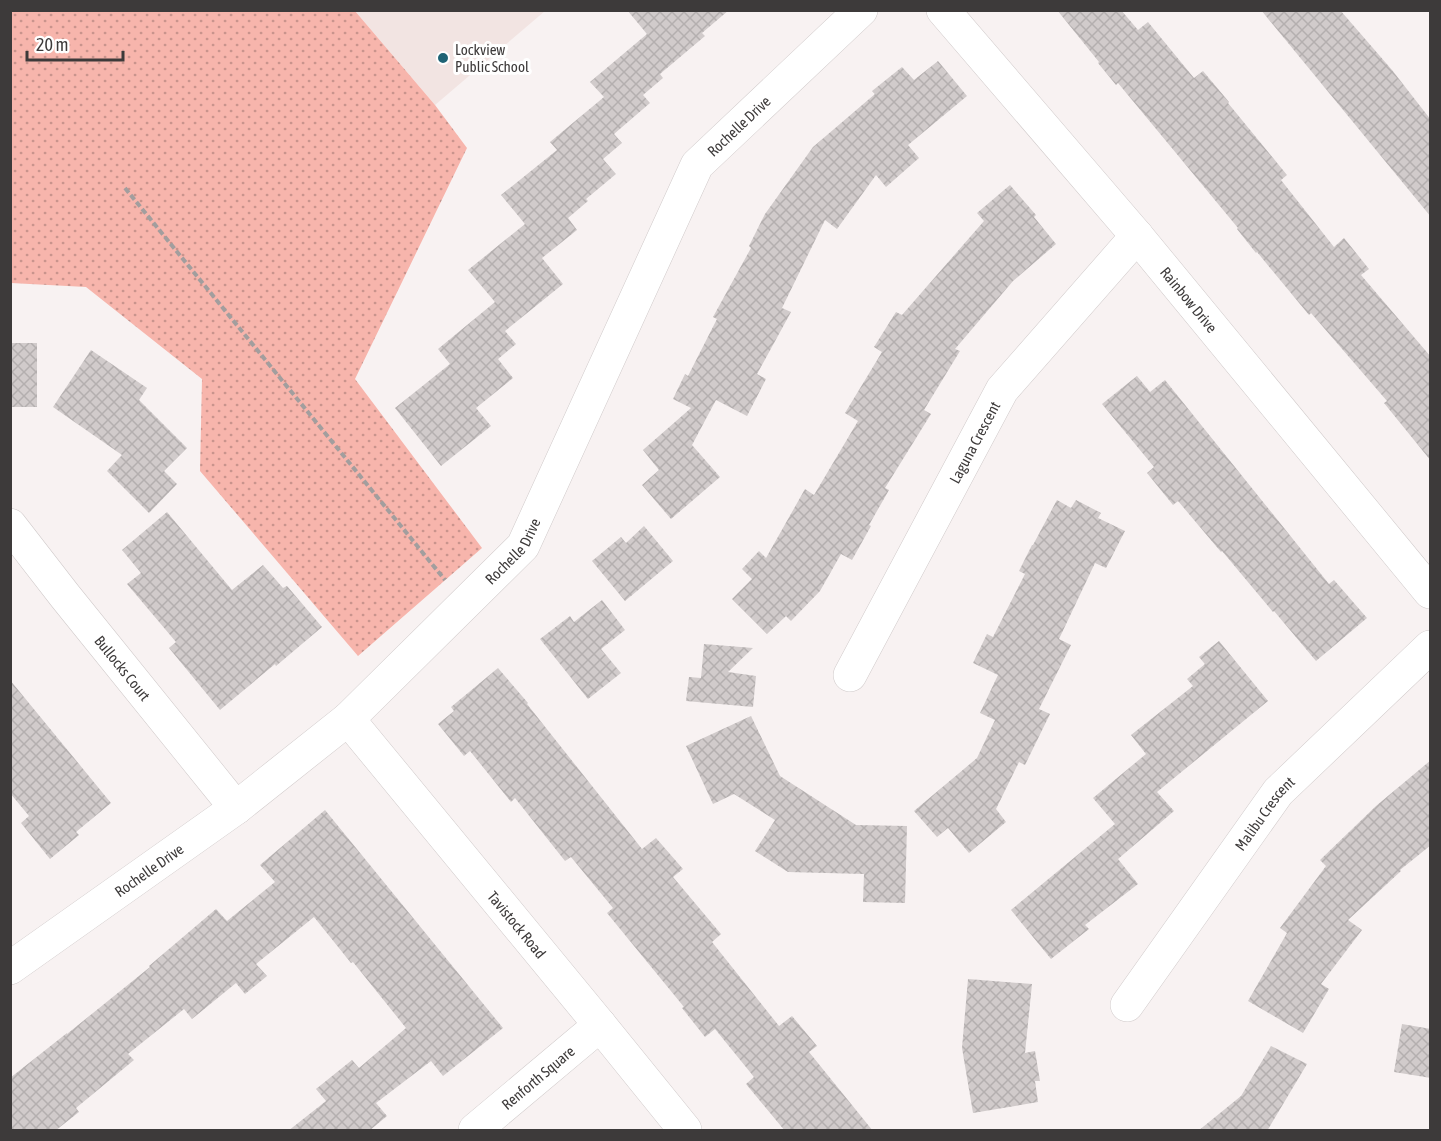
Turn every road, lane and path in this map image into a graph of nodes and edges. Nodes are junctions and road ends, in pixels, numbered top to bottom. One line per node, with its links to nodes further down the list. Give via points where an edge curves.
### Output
1 (861, 10): 7 (street, Rochelle Drive, via 697,165 523,546)
2 (943, 10): 4 (street, Rainbow Drive)
3 (125, 188): 7 (path)
4 (1137, 236): 6 (street, Rainbow Drive); 9 (street, Laguna Crescent, via 1002,390)
5 (10, 525): 11 (street, Bullocks Court)
6 (1431, 592)
7 (464, 604): 10 (street, Rochelle Drive)
8 (1431, 647): 13 (street, Malibu Crescent, via 1278,792)
9 (850, 675)
10 (348, 718): 11 (street, Rochelle Drive); 14 (street, Tavistock Road)
11 (236, 808): 12 (street, Rochelle Drive)
12 (10, 968)
13 (1127, 1005)
14 (600, 1025): 15 (street, Renforth Square); 16 (street, Tavistock Road)
15 (476, 1131)
16 (685, 1131)

